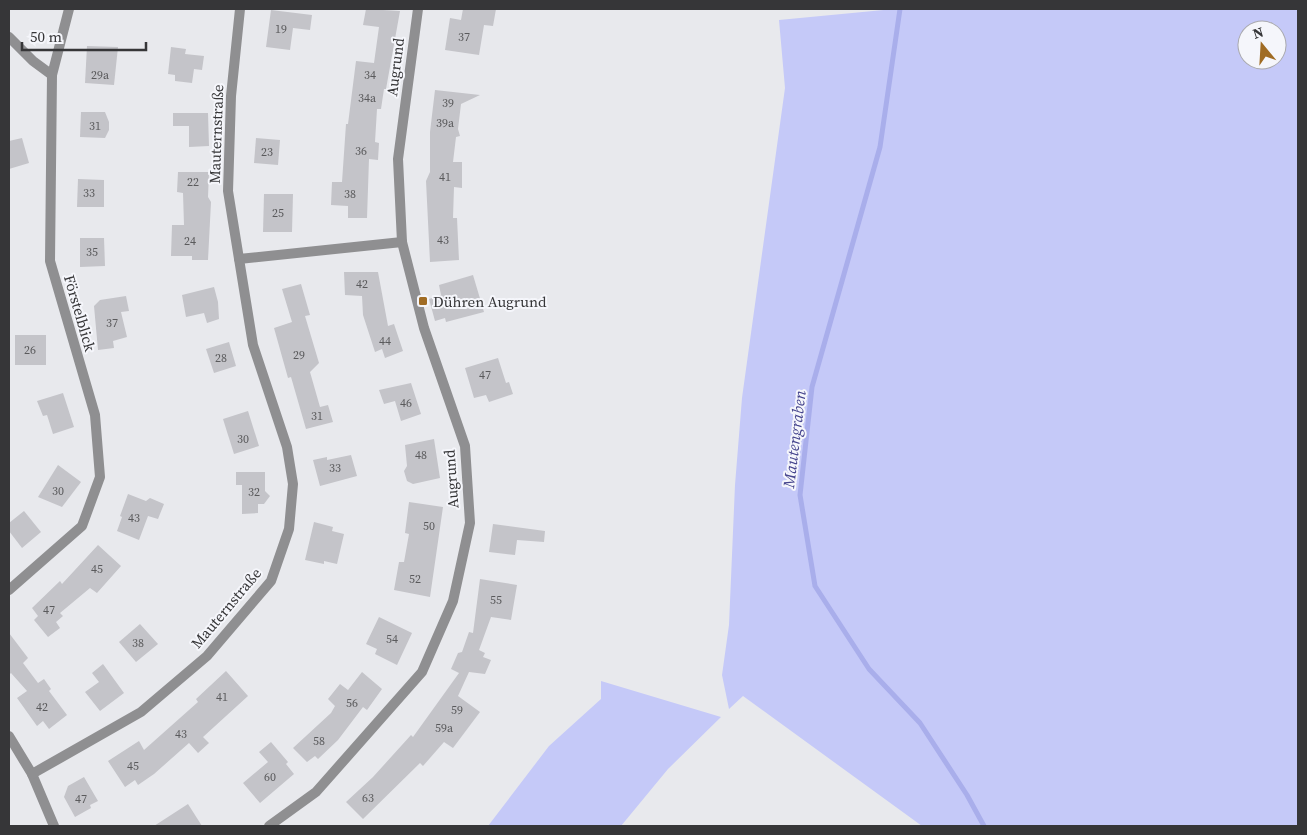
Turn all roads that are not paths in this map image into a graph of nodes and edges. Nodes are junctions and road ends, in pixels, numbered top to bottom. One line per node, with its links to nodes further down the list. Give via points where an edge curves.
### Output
1 (69, 9): 5 (street, Förstelblick)
2 (240, 9): 7 (street, Mauternstraße, via 231,96 228,191)
3 (418, 9): 6 (street, Augrund, via 398,159)
4 (9, 37): 5 (street)
5 (52, 75): 8 (street, Förstelblick, via 50,261 94,415 100,477 82,526)
6 (402, 242): 7 (street); 12 (street, Augrund, via 424,328 465,446 470,523 453,601 422,672 316,792)
7 (239, 259): 10 (street, Mauternstraße, via 253,345 287,447 293,484 289,529 272,581 207,656 141,712)
8 (9, 590)
9 (9, 736): 10 (street)
10 (32, 774): 11 (street)
11 (54, 826)
12 (269, 826)

